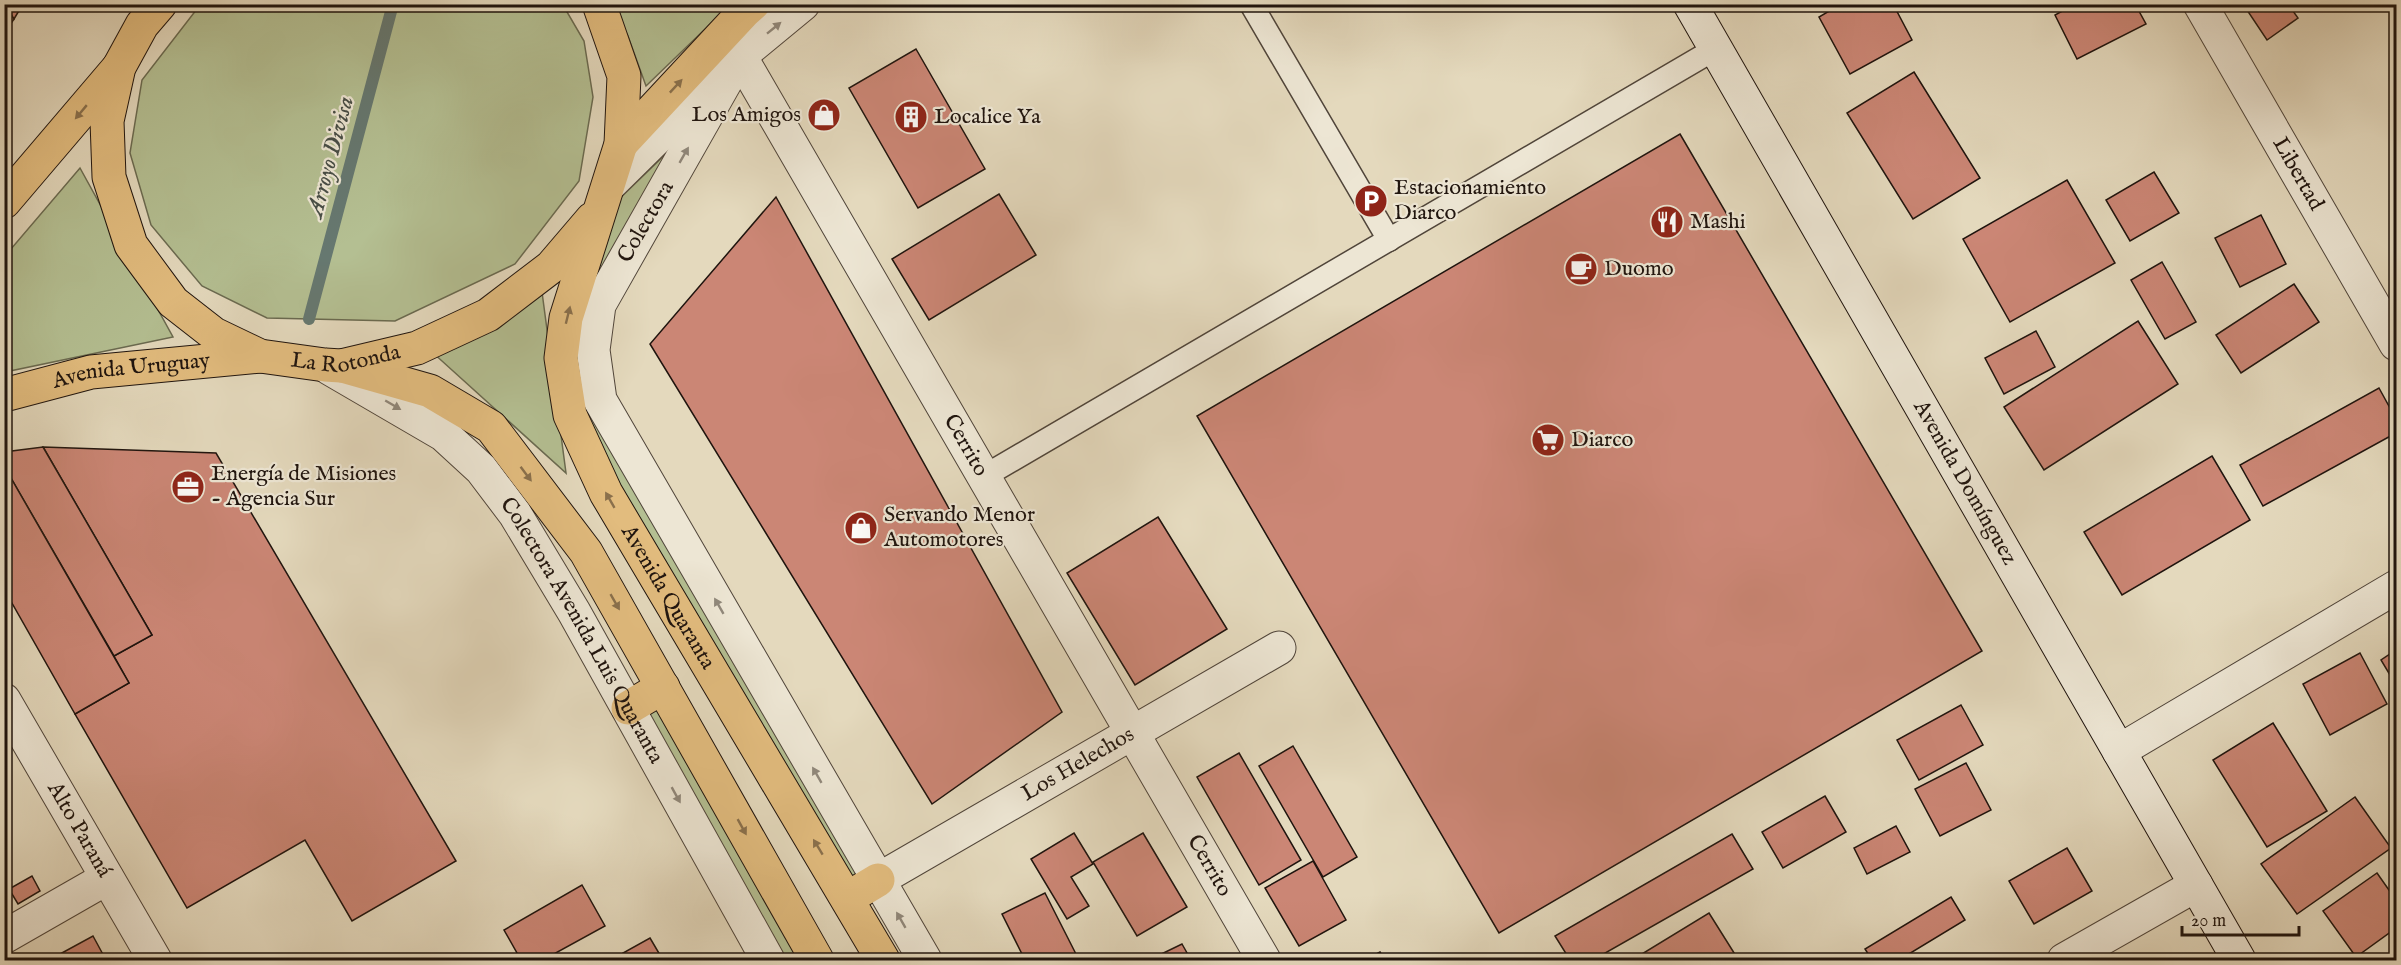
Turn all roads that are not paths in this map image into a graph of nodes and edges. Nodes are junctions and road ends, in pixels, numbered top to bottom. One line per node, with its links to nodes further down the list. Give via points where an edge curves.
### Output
1 (599, 4): 11 (main road, La Rotonda, via 624,76)
2 (753, 4): 11 (main road, one-way to 2)
3 (803, 4): 9 (street, Colectora, one-way to 3)
4 (1251, 4): 14 (lane)
5 (1690, 4): 8 (street, Avenida Domínguez)
6 (2200, 4): 15 (street, Libertad)
7 (150, 11): 10 (main road, La Rotonda)
8 (1715, 49): 14 (lane); 26 (street, Avenida Domínguez)
9 (740, 56): 12 (street, Colectora); 19 (street, Cerrito); 28 (street, Colectora, one-way to 9, via 600,400 593,350 599,305)
10 (119, 67): 13 (main road, one-way to 13); 16 (main road, La Rotonda, via 107,121 109,177 131,245 173,302 214,334)
11 (621, 144): 12 (main road, La Rotonda)
12 (606, 195): 17 (main road, La Rotonda, via 551,267 488,315 417,348); 30 (main road, Avenida Quaranta, one-way to 12, via 606,493 570,415 561,358 566,318)
13 (4, 202)
14 (1389, 240): 19 (lane)
15 (2397, 344)
16 (260, 356): 17 (main road, La Rotonda); 18 (main road, Avenida Uruguay, via 91,372)
17 (333, 365): 22 (main road, Avenida Quaranta, one-way to 22, via 430,391 491,427 586,552); 24 (street, Colectora Avenida Luis Quaranta, one-way to 24, via 444,435 481,469 515,514)
18 (4, 396)
19 (983, 477): 25 (street, Cerrito)
20 (2397, 587): 26 (street)
21 (1279, 648): 25 (street, Los Helechos)
22 (663, 687): 24 (main road); 34 (main road, Avenida Quaranta, one-way to 34)
23 (4, 700): 27 (street, Alto Paraná)
24 (628, 708): 33 (street, Colectora Avenida Luis Quaranta, one-way to 33)
25 (1132, 733): 28 (street, Los Helechos); 37 (street, Cerrito)
26 (2119, 751): 29 (street, Avenida Domínguez)
27 (107, 878): 31 (street); 32 (street, Alto Paraná)
28 (878, 880): 30 (main road); 36 (street, one-way to 28)
29 (2196, 885): 38 (street); 39 (street, Avenida Domínguez)
30 (848, 898): 35 (main road, Avenida Quaranta)
31 (4, 937)
32 (155, 960)
33 (768, 960)
34 (818, 960)
35 (883, 960)
36 (925, 960)
37 (1264, 960)
38 (2064, 960)
39 (2239, 960)

